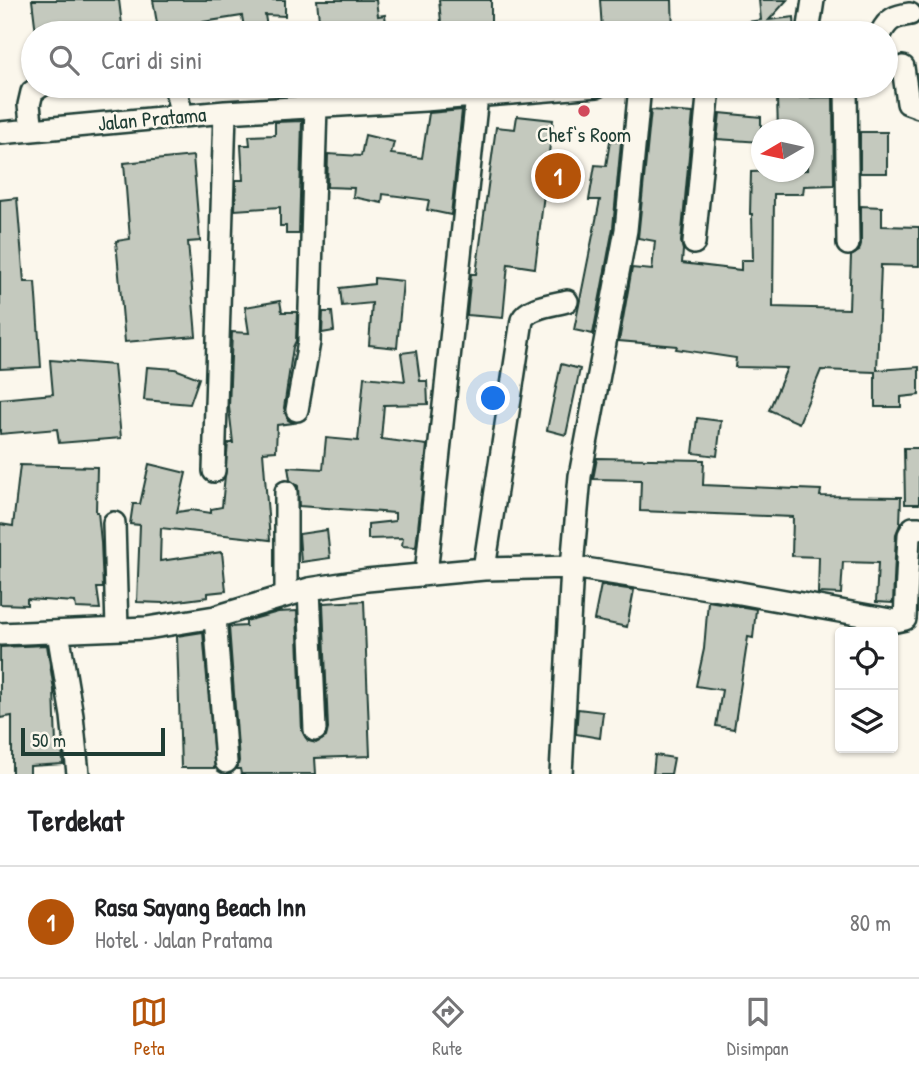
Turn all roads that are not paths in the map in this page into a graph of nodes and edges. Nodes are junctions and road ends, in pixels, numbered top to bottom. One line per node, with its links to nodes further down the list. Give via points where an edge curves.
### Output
1 (813, 0): 3 (street)
2 (911, 14): 4 (street)
3 (810, 21)
4 (889, 21)
5 (903, 67): 14 (street, via 908,103)
6 (31, 98): 17 (street)
7 (178, 98): 16 (street)
8 (381, 98): 13 (street, Jalan Pratama)
9 (477, 98): 29 (street)
10 (639, 98): 27 (street, via 626,230 580,476)
11 (708, 98): 19 (street)
12 (846, 98): 20 (street)
13 (316, 105): 15 (street, Jalan Pratama); 22 (street, via 309,342)
14 (919, 107)
15 (225, 112): 16 (street, Jalan Pratama); 23 (street)
16 (182, 116): 17 (street, Jalan Pratama)
17 (32, 131): 18 (street, Jalan Pratama)
18 (0, 133)
19 (694, 243)
20 (848, 243)
21 (568, 301): 28 (street, via 531,310 522,320)
22 (297, 411)
23 (214, 471)
24 (286, 492): 31 (street)
25 (114, 523): 33 (street)
26 (919, 528): 27 (street, via 909,535 905,619 896,621)
27 (572, 567): 28 (street); 39 (street)
28 (484, 569): 29 (street)
29 (426, 574): 30 (street)
30 (309, 589): 31 (street); 36 (street)
31 (286, 595): 32 (street)
32 (215, 617): 33 (street); 37 (street)
33 (117, 629): 34 (street)
34 (58, 632): 35 (street); 38 (street)
35 (0, 634)
36 (315, 730)
37 (226, 762)
38 (78, 774)
39 (561, 774)

